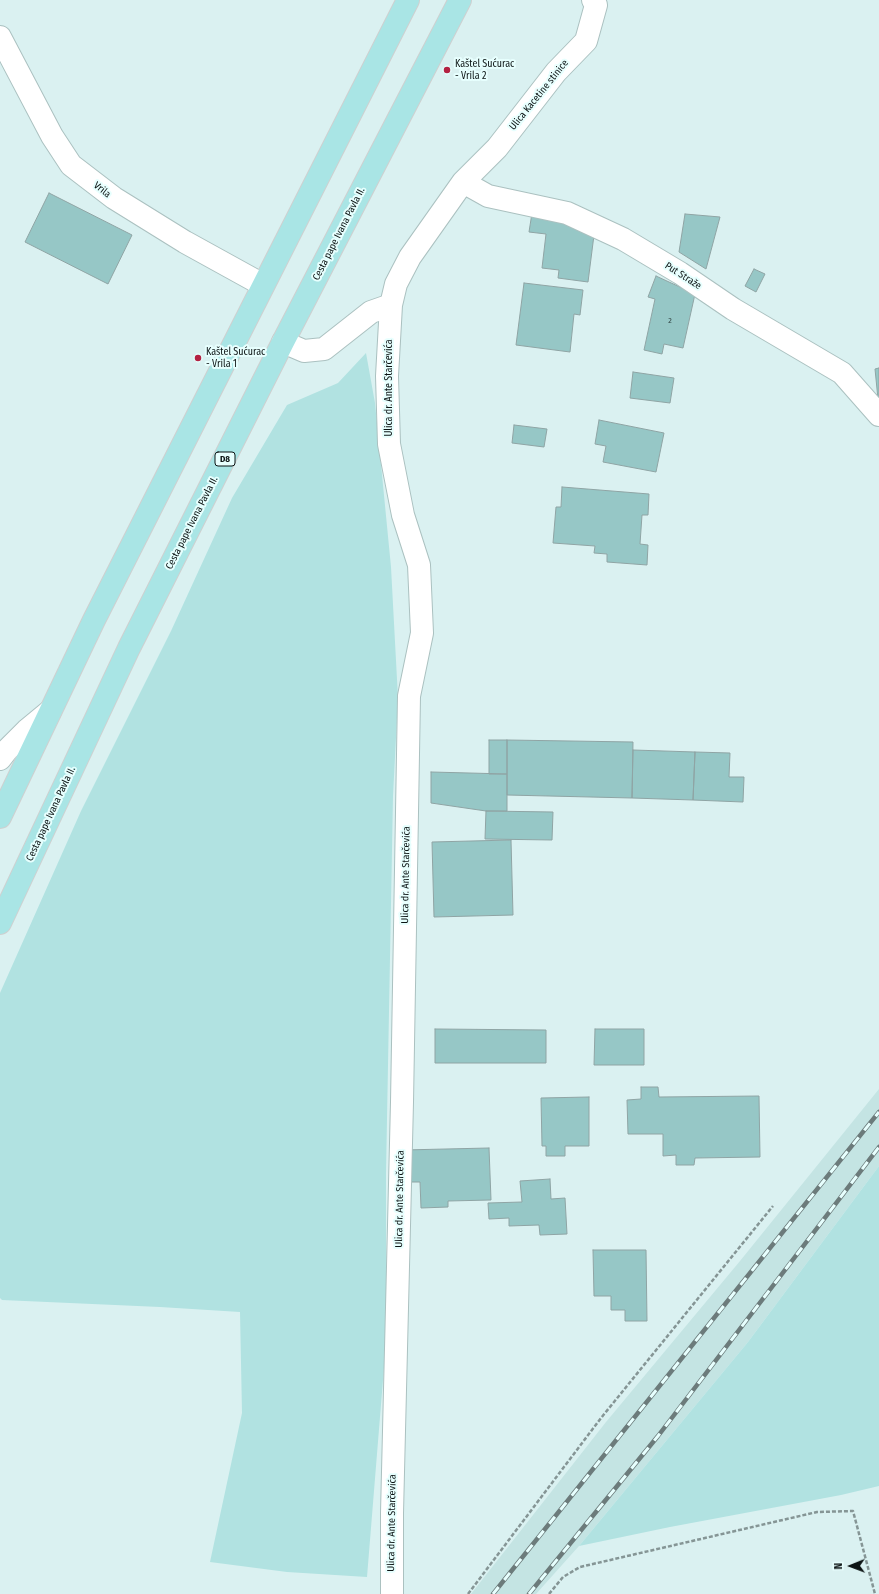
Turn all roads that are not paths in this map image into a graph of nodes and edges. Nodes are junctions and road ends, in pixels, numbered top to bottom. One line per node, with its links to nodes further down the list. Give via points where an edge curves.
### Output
1 (408, 0): 6 (main road)
2 (460, 0): 8 (main road, Cesta pape Ivana Pavla II. / D8)
3 (593, 0): 5 (street, Ulica Kacetine stinice, via 596,5 586,40 556,72 497,148)
4 (0, 37): 6 (street, Vrila, via 52,136 71,165 114,198)
5 (463, 182): 7 (street, Ulica dr. Ante Starčevića, via 410,257 396,284); 9 (street, Put Straže, via 488,196 567,213 623,239 733,309 842,373)
6 (262, 285): 10 (main road)
7 (391, 305): 8 (street, via 371,312 324,349 304,351); 14 (street, Ulica dr. Ante Starčevića, via 387,376 389,444 403,515 419,565 422,633 409,696)
8 (283, 342): 13 (main road, Cesta pape Ivana Pavla II. / D8, via 129,648)
9 (879, 415)
10 (50, 711): 11 (street, via 27,730); 12 (main road)
11 (0, 759)
12 (0, 817)
13 (0, 922)
14 (392, 1594)

